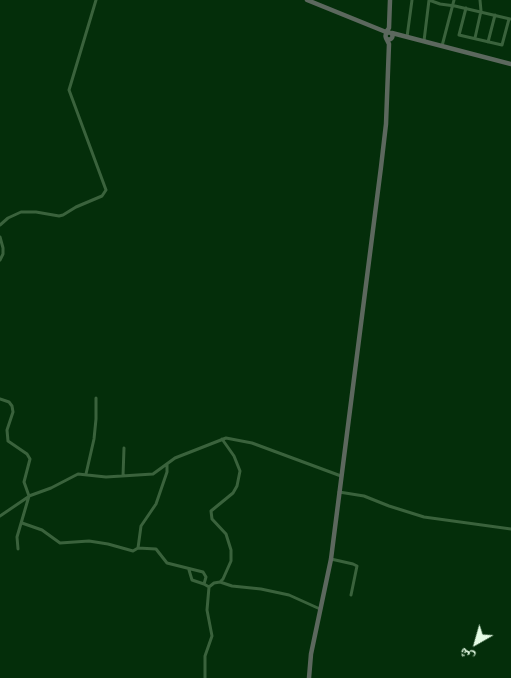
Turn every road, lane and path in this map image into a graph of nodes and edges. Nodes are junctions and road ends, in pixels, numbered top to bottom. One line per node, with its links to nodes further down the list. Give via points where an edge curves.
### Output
1 (96, 0): 20 (street, via 69,90 106,190 102,196 63,215 21,212)
2 (307, 0): 13 (main road)
3 (390, 0): 13 (main road)
4 (412, 0): 14 (street)
5 (429, 0): 8 (street); 16 (street)
6 (454, 0): 8 (street)
7 (480, 0): 10 (street)
8 (452, 6): 9 (street); 18 (street)
9 (466, 8): 10 (street); 15 (street, via 458,35)
10 (481, 11): 11 (street); 15 (street)
11 (495, 15): 12 (street); 17 (street)
12 (510, 19): 17 (street, via 502,45)
13 (389, 36): 14 (main road); 30 (main road, via 386,124)
14 (407, 37): 16 (main road)
15 (475, 38): 17 (street)
16 (424, 41): 18 (main road)
17 (488, 42)
18 (442, 46): 19 (main road)
19 (511, 64)
20 (0, 225)
21 (0, 238): 22 (street, via 3,248)
22 (0, 260)
23 (96, 398): 28 (street, via 94,439)
24 (0, 399): 32 (street, via 12,406 8,441 30,458 24,482)
25 (222, 438): 27 (street); 30 (street, via 240,440); 40 (street, via 240,471 233,493 211,511 212,519 226,534 231,550 231,562)
26 (124, 448): 29 (street)
27 (167, 464): 29 (street, via 153,474); 36 (street, via 156,504 141,526)
28 (86, 474): 29 (street); 32 (street, via 78,474)
29 (123, 476)
30 (341, 476): 31 (main road)
31 (339, 492): 35 (street, via 364,496 424,517); 38 (main road)
32 (29, 496): 33 (street); 34 (street)
33 (0, 516)
34 (22, 523): 36 (street, via 42,530 60,543 90,541 133,551); 37 (street)
35 (511, 529)
36 (138, 548): 39 (street, via 156,549 167,563)
37 (18, 549)
38 (331, 560): 43 (street, via 357,566); 44 (main road)
39 (189, 570): 41 (street, via 192,580); 41 (street, via 205,573)
40 (220, 582): 42 (street); 44 (street, via 289,595)
41 (204, 584): 42 (street)
42 (208, 587): 45 (street, via 207,610 212,636 205,656)
43 (351, 595)
44 (320, 609): 46 (main road)
45 (205, 678)
46 (309, 678)

